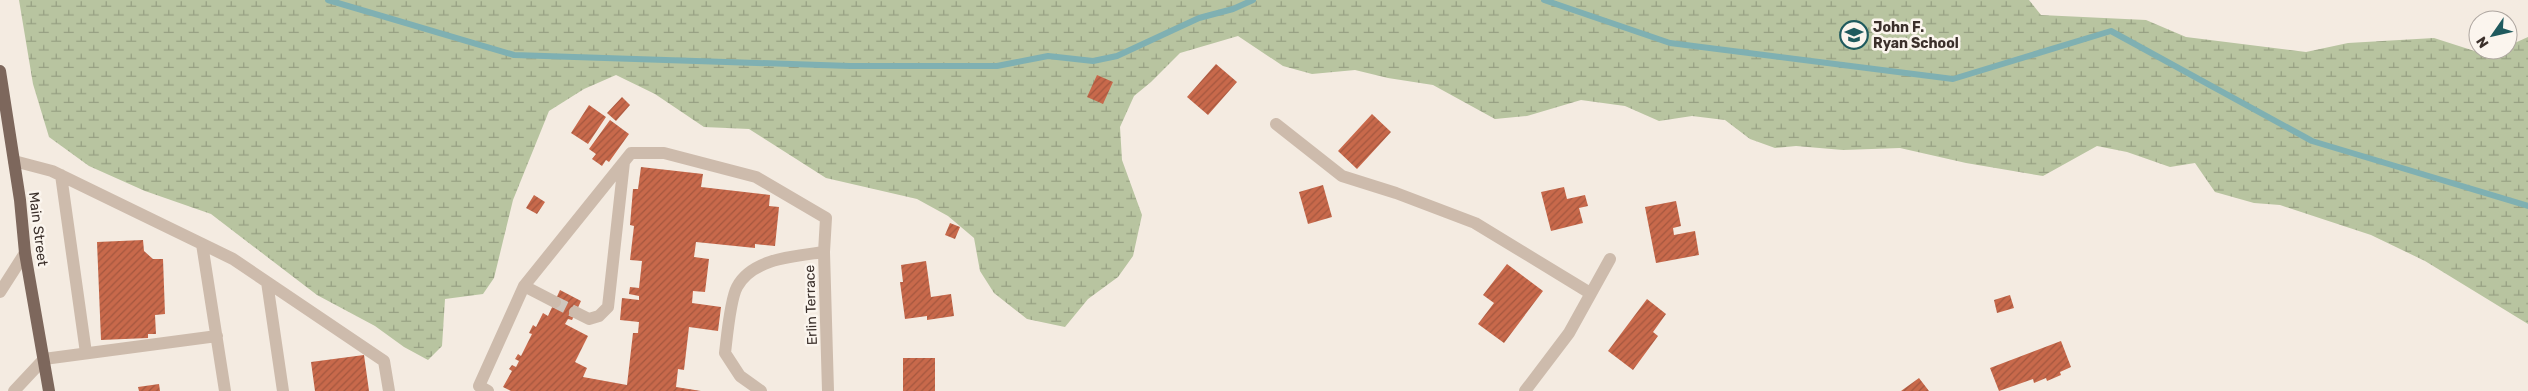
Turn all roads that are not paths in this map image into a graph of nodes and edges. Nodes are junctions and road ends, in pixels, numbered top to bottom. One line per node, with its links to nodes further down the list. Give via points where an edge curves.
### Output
1 (0, 72): 3 (main road, Main Street)
2 (1276, 124): 13 (street, via 1342,176 1475,223)
3 (14, 161): 5 (street); 8 (main road, Main Street)
4 (624, 162): 7 (street, Erlin Terrace, via 630,153 664,153 756,177 826,218); 11 (street); 15 (street, via 608,307 599,316 589,319)
5 (61, 175): 6 (street); 17 (street)
6 (202, 244): 10 (street, via 233,259); 16 (street)
7 (824, 252): 25 (street, via 784,258 752,270 736,288 725,352 740,376); 26 (street, Erlin Terrace)
8 (25, 253): 12 (street); 18 (main road, Main Street)
9 (1610, 259): 13 (street)
10 (267, 282): 22 (street); 23 (street, via 384,361)
11 (524, 286): 14 (street); 24 (street, via 479,386)
12 (0, 292)
13 (1590, 293): 27 (street, via 1569,333)
14 (555, 302)
15 (575, 312)
16 (216, 336): 17 (street); 21 (street)
17 (86, 353): 18 (street)
18 (44, 359): 19 (street); 20 (main road, Main Street)
19 (14, 391)
20 (49, 391)
21 (225, 391)
22 (283, 391)
23 (389, 391)
24 (488, 391)
25 (761, 391)
26 (828, 391)
27 (1525, 391)

